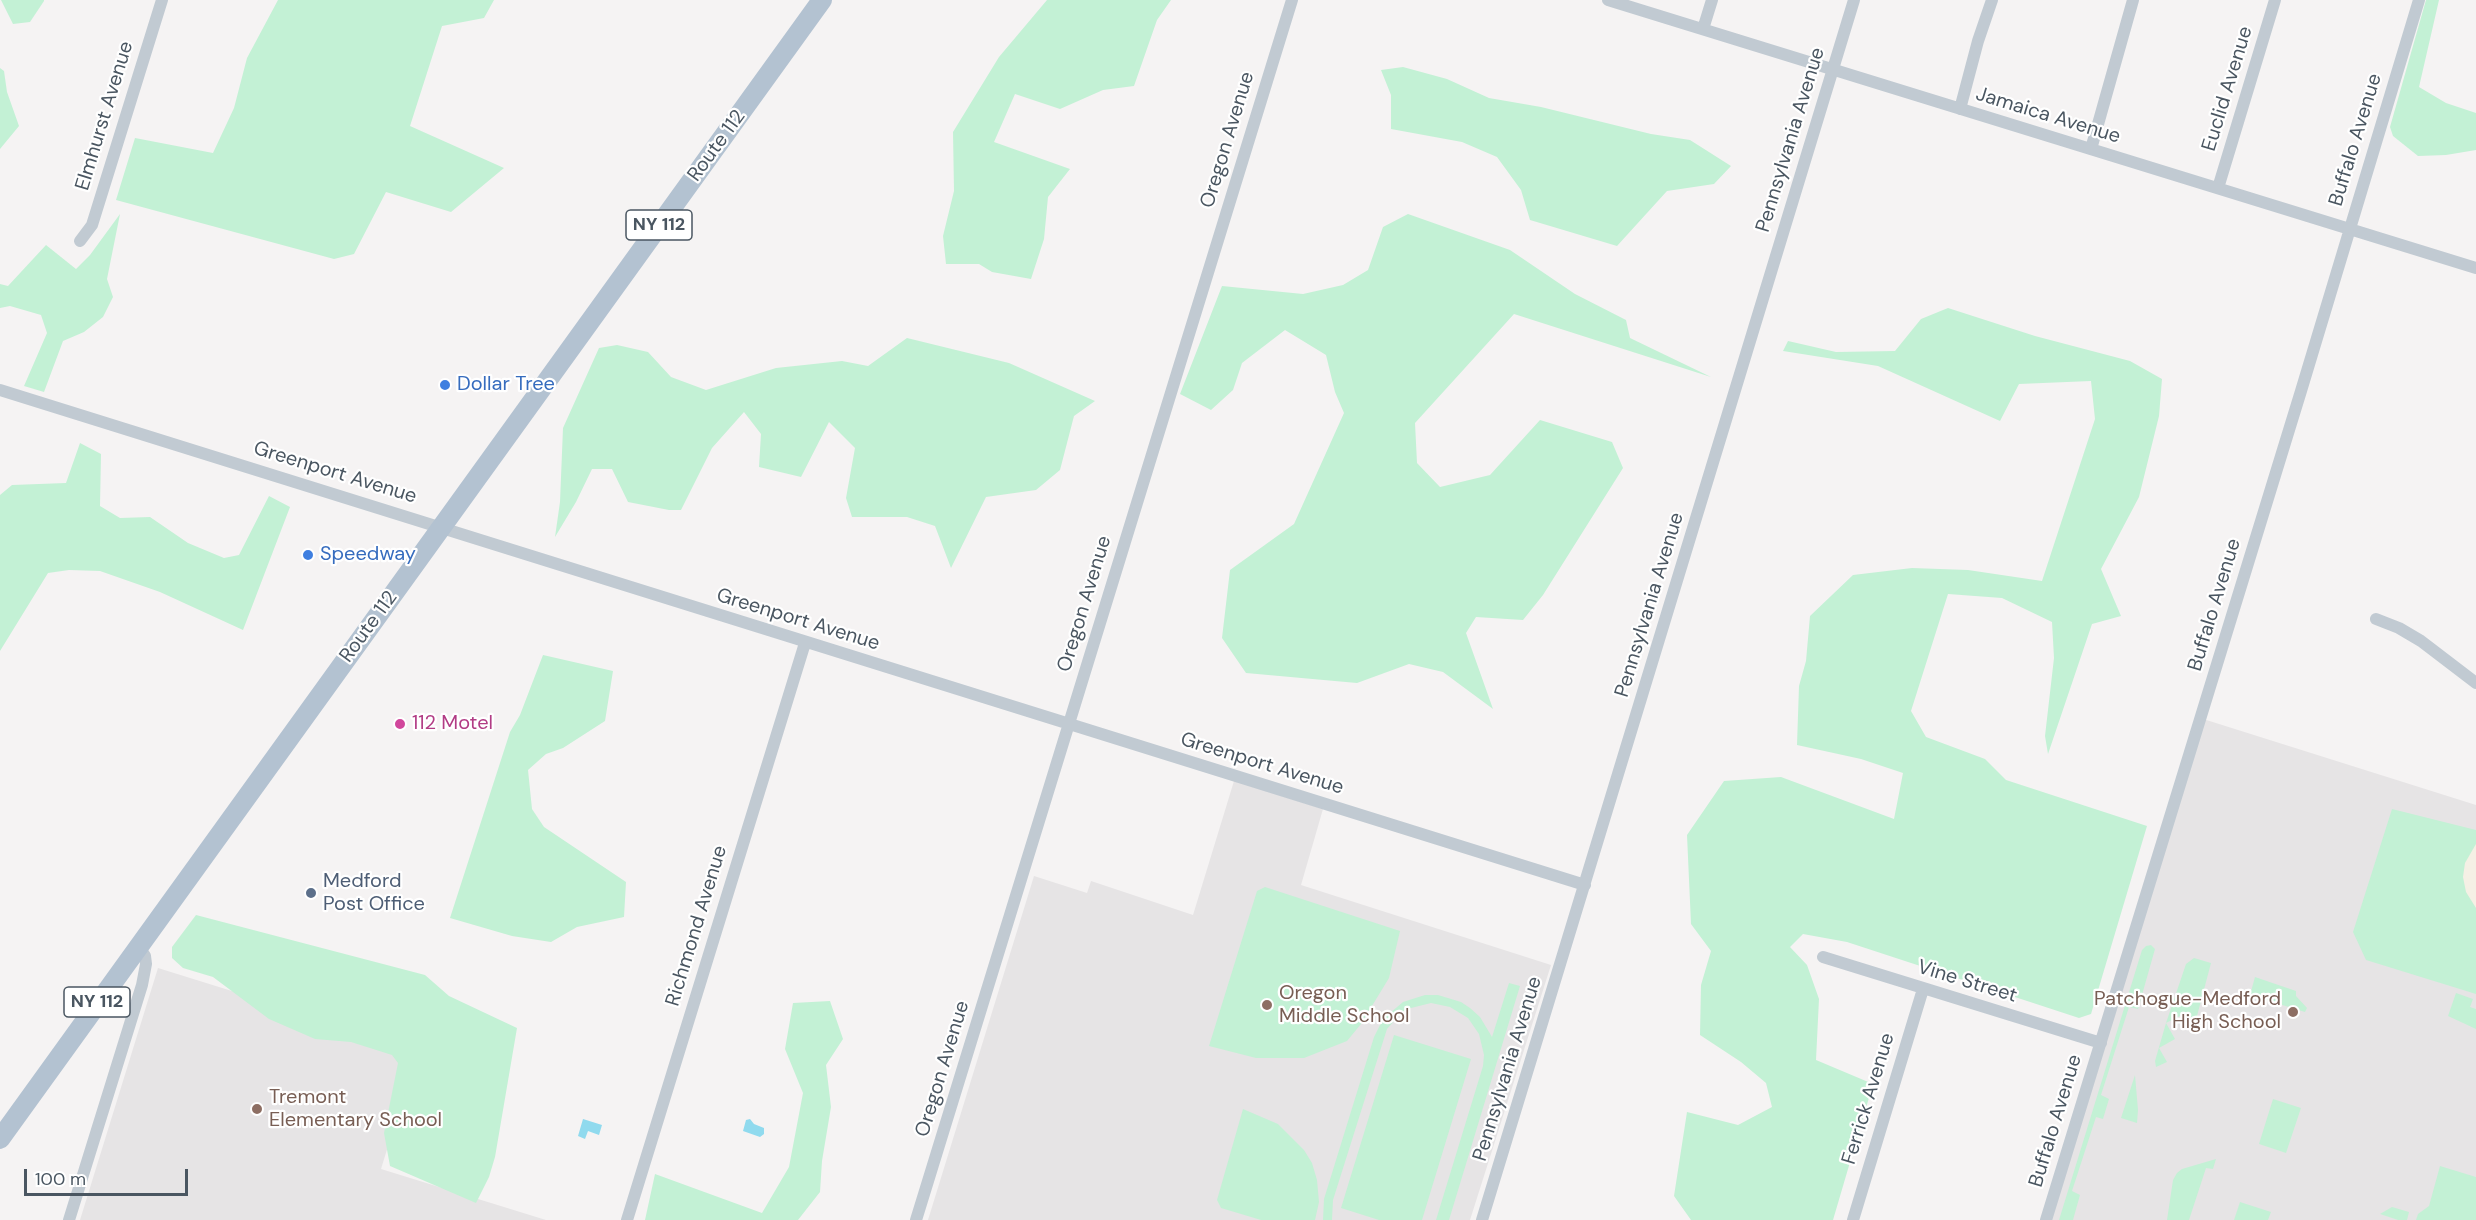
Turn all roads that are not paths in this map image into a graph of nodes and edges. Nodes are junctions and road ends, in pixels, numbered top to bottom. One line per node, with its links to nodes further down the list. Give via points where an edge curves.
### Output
1 (162, 0): 17 (street, Elmhurst Avenue, via 92,225)
2 (822, 0): 20 (main road, Route 112 / NY 112)
3 (1292, 0): 24 (street, Oregon Avenue)
4 (1608, 0): 11 (street, Jamaica Avenue)
5 (1712, 0): 11 (street)
6 (1854, 0): 12 (street, Pennsylvania Avenue)
7 (1992, 0): 13 (street)
8 (2133, 0): 14 (street)
9 (2275, 0): 15 (street, Euclid Avenue)
10 (2419, 0): 16 (street, Buffalo Avenue)
11 (1703, 29): 12 (street, Jamaica Avenue)
12 (1833, 69): 13 (street, Jamaica Avenue); 25 (street, Pennsylvania Avenue)
13 (1960, 109): 14 (street, Jamaica Avenue)
14 (2091, 149): 15 (street, Jamaica Avenue)
15 (2218, 188): 16 (street, Jamaica Avenue)
16 (2349, 229): 18 (street, Jamaica Avenue); 29 (street, Buffalo Avenue)
17 (80, 241)
18 (2476, 268)
19 (0, 390): 20 (street, Greenport Avenue)
20 (441, 526): 22 (street, Greenport Avenue); 26 (main road, Route 112 / NY 112)
21 (2376, 619): 23 (street, via 2421,641)
22 (805, 643): 24 (street, Greenport Avenue); 32 (street, Richmond Avenue)
23 (2476, 683)
24 (1069, 724): 25 (street, Greenport Avenue); 33 (street, Oregon Avenue)
25 (1585, 885): 34 (street, Pennsylvania Avenue)
26 (138, 946): 30 (main road, Route 112 / NY 112); 31 (street, via 146,964 142,985)
27 (1823, 957): 28 (street, Vine Street)
28 (1923, 989): 29 (street, Vine Street); 35 (street, Ferrick Avenue)
29 (2101, 1043): 36 (street, Buffalo Avenue)
30 (0, 1139)
31 (69, 1220)
32 (627, 1220)
33 (916, 1220)
34 (1482, 1220)
35 (1853, 1220)
36 (2046, 1220)

